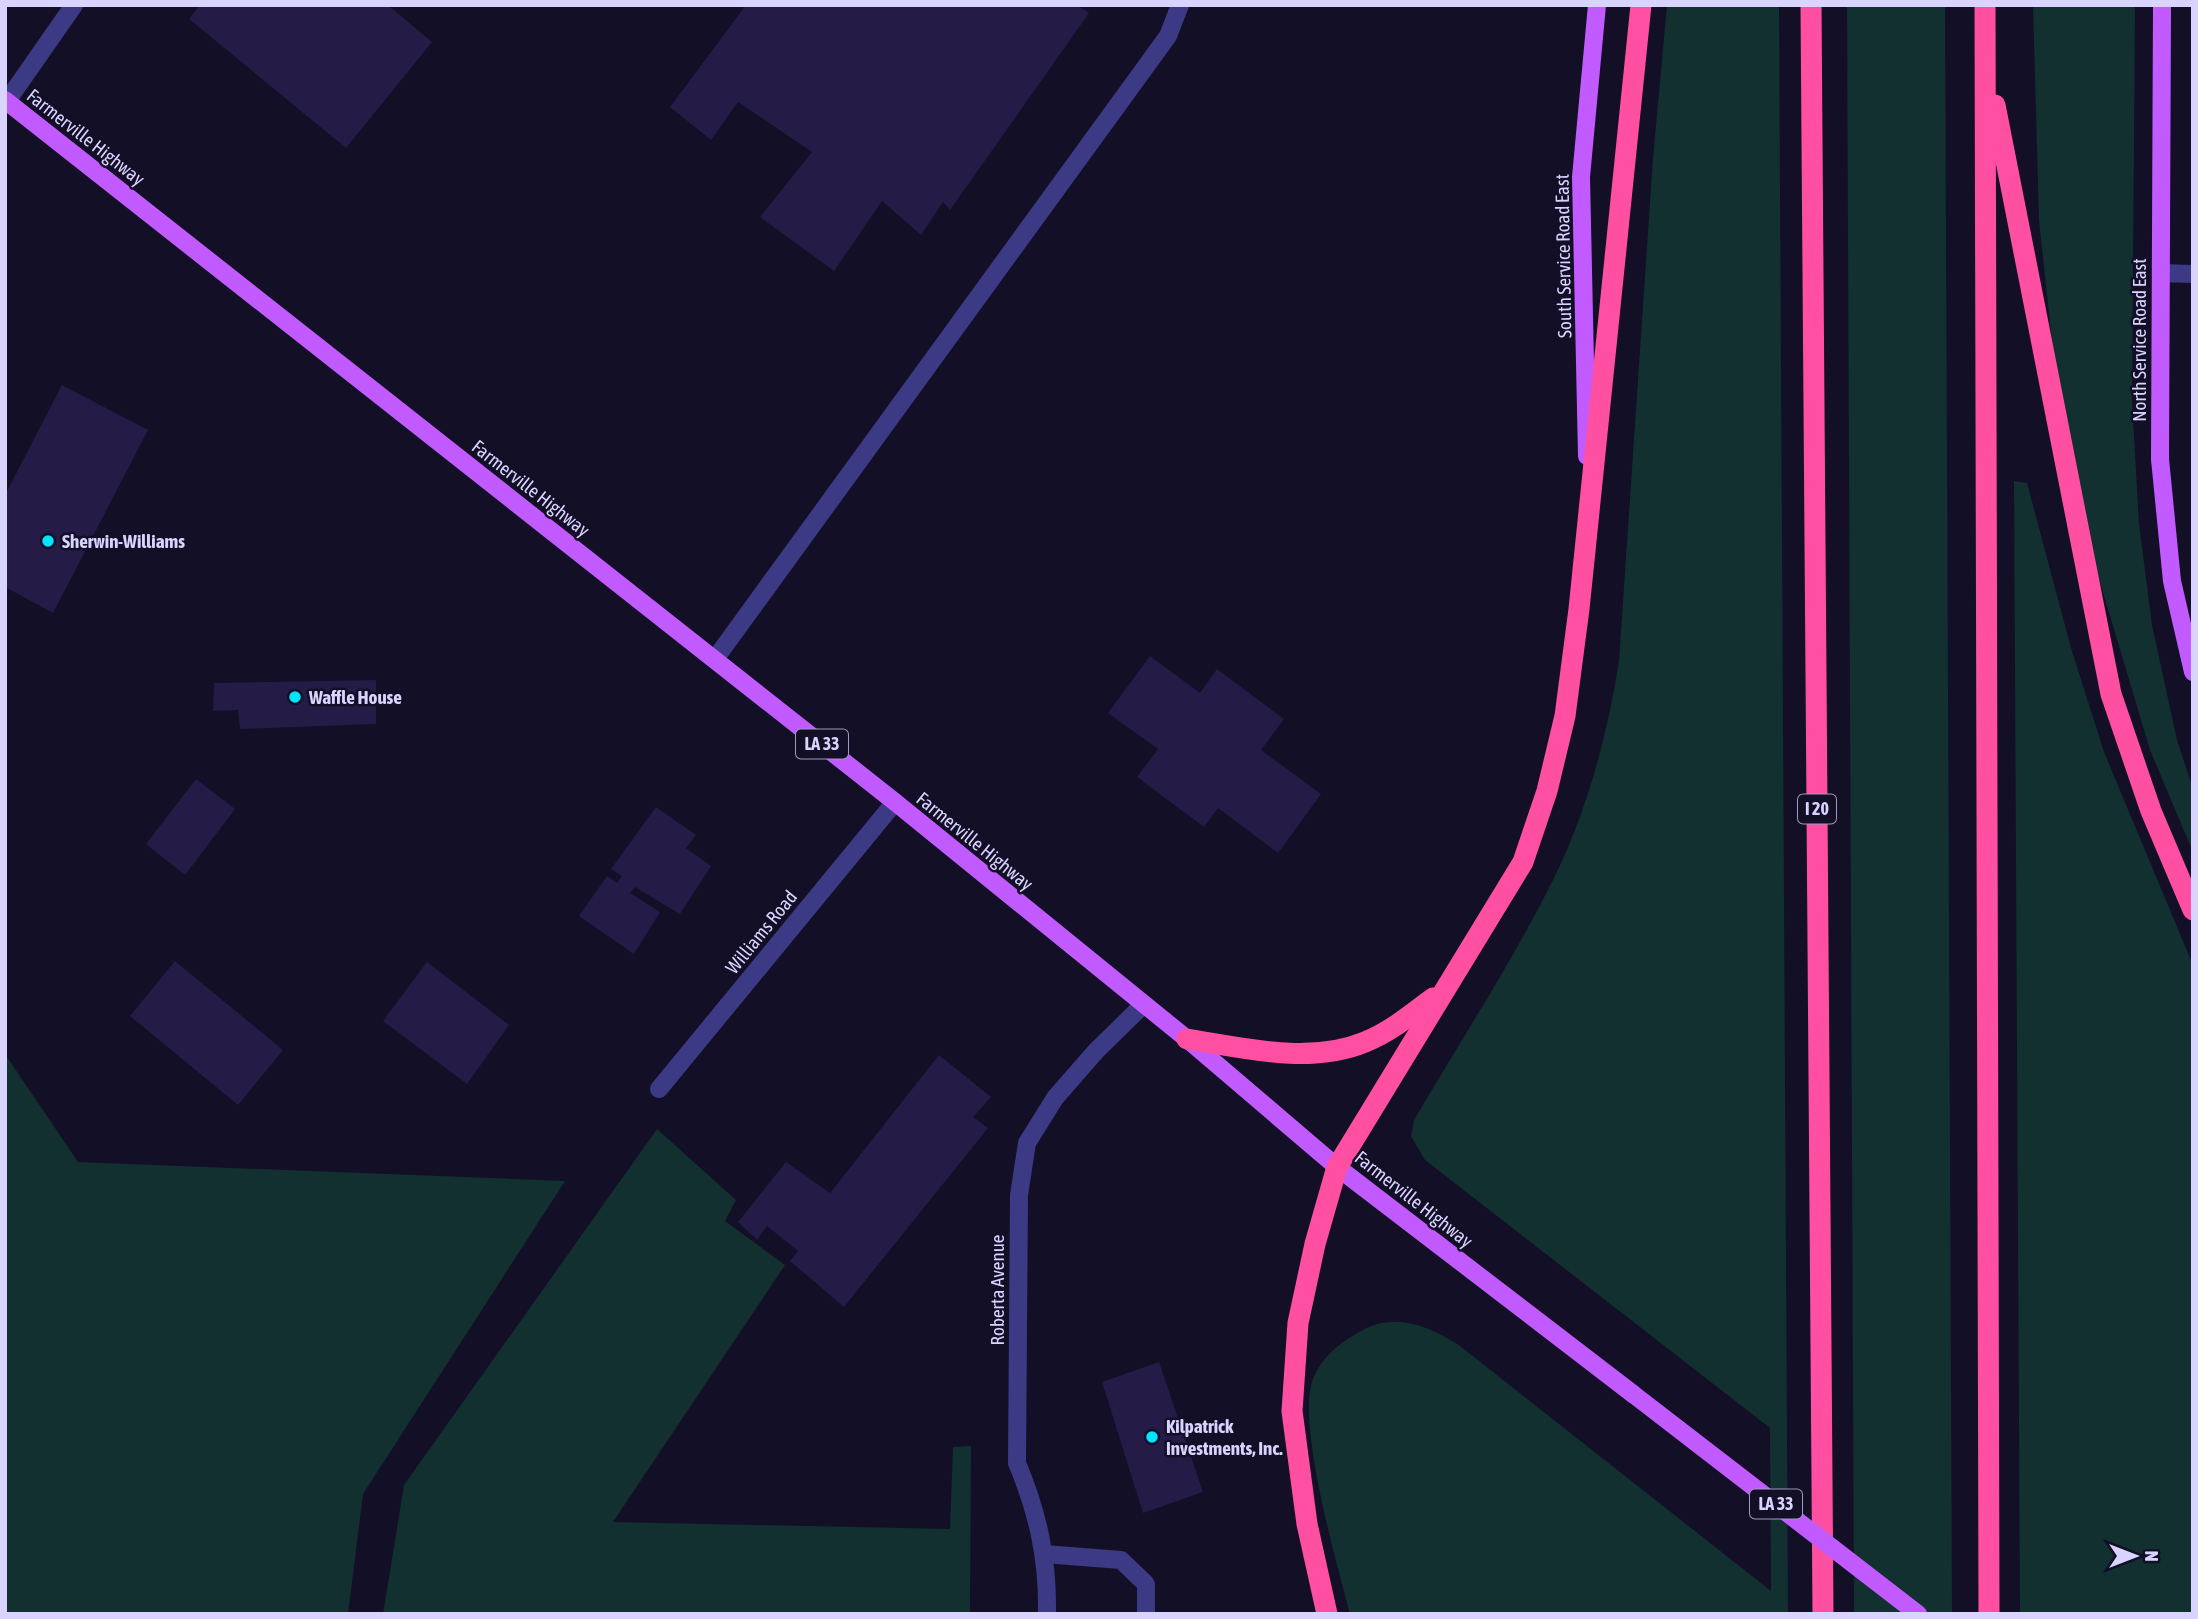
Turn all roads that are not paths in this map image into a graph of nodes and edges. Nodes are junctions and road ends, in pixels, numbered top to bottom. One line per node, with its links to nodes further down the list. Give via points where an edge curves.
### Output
1 (74, 5): 9 (street)
2 (1180, 5): 13 (street, via 1168,36)
3 (1597, 5): 12 (main road, South Service Road East, via 1581,177)
4 (1641, 5): 12 (highway)
5 (1811, 5): 26 (highway, I 20)
6 (1985, 5): 8 (highway)
7 (2162, 5): 10 (main road, North Service Road East)
8 (1986, 59): 16 (highway, via 2111,694 2151,811); 28 (highway)
9 (6, 101): 13 (main road, Farmerville Highway / LA 33)
10 (2161, 273): 11 (street); 14 (main road, North Service Road East, via 2160,459 2172,581)
11 (2193, 274)
12 (1588, 507): 17 (highway, via 1565,716 1548,791 1523,862)
13 (715, 659): 15 (main road, Farmerville Highway / LA 33)
14 (2193, 672)
15 (895, 802): 18 (main road, Farmerville Highway / LA 33); 20 (street, Williams Road)
16 (2193, 910)
17 (1446, 988): 19 (highway, via 1406,1019 1364,1042 1317,1053 1261,1051); 21 (highway)
18 (1143, 1005): 19 (main road, Farmerville Highway / LA 33); 22 (street, Roberta Avenue, via 1055,1098 1027,1143 1019,1195 1017,1463 1034,1503)
19 (1187, 1039): 21 (main road, Farmerville Highway / LA 33)
20 (659, 1089)
21 (1337, 1167): 25 (highway, via 1298,1323 1292,1411 1307,1524); 27 (main road, Farmerville Highway / LA 33, bridge)
22 (1045, 1554): 23 (street, Roberta Avenue); 24 (street, via 1121,1560 1146,1584)
23 (1048, 1614)
24 (1146, 1614)
25 (1327, 1614)
26 (1823, 1614)
27 (1919, 1614)
28 (1989, 1614)

